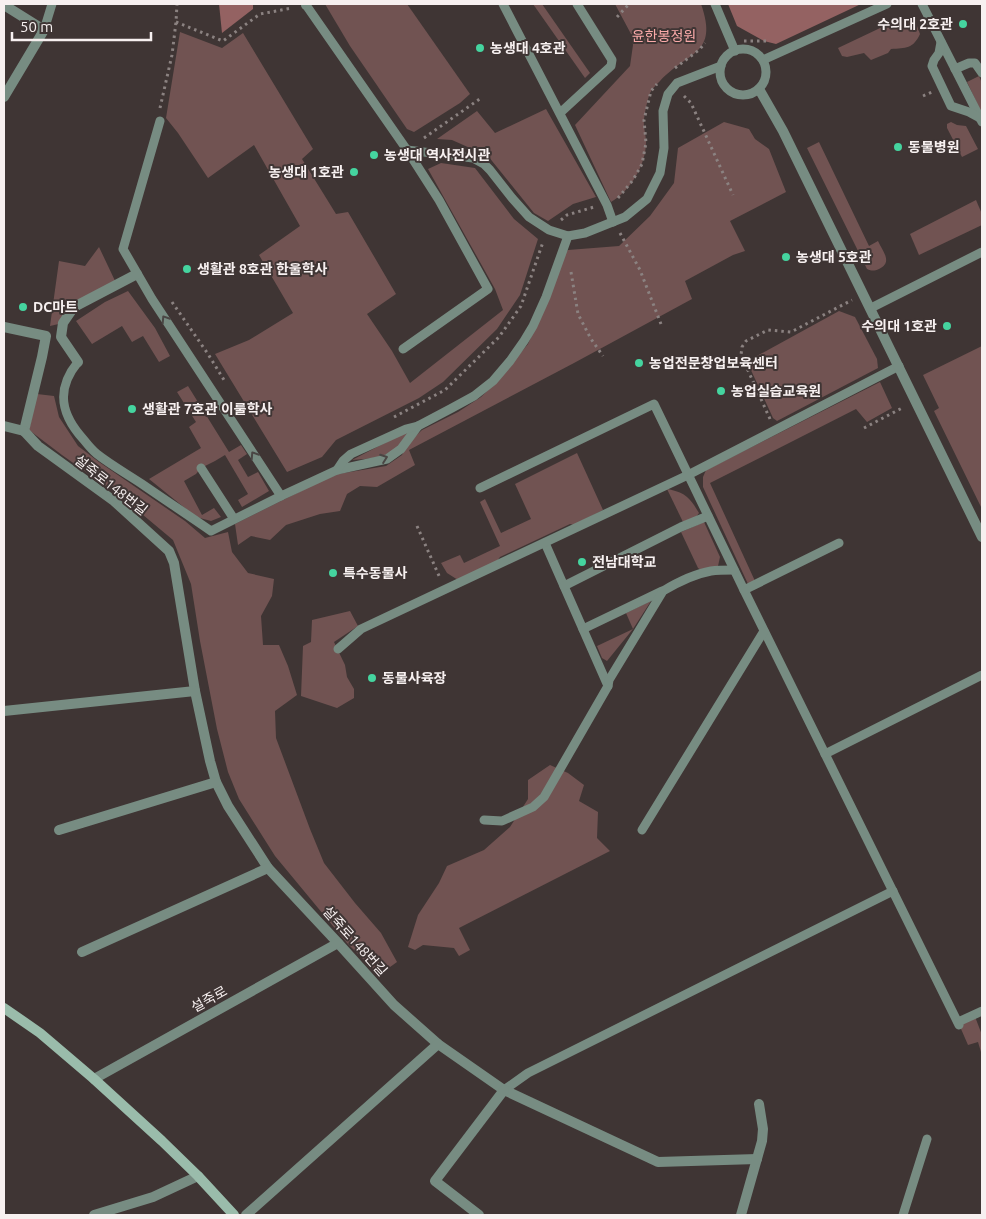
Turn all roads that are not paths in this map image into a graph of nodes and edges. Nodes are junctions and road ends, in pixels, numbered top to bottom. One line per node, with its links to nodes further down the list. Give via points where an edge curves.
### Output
1 (52, 4): 9 (lane)
2 (306, 4): 21 (lane)
3 (503, 4): 18 (lane)
4 (577, 4): 18 (lane, via 612,60 611,66)
5 (715, 4): 11 (lane)
6 (887, 4): 12 (lane)
7 (922, 4): 10 (lane)
8 (4, 5): 9 (street)
9 (44, 30): 17 (street)
10 (941, 42): 14 (lane); 19 (lane, via 932,66 951,106)
11 (735, 51): 12 (lane, via 751,50); 13 (lane, via 728,54)
12 (763, 60): 16 (lane, via 766,73)
13 (721, 66): 16 (lane, via 721,80 730,91 743,95); 22 (lane, via 677,83 668,94 663,111 664,148 660,172 647,199 625,217)
14 (955, 69): 15 (lane, via 969,62 975,63); 19 (lane)
15 (982, 73)
16 (759, 89): 26 (street, via 778,120)
17 (4, 97)
18 (560, 113): 22 (lane)
19 (981, 120)
20 (160, 121): 25 (lane, via 123,249)
21 (407, 150): 23 (lane, via 474,158 490,170 529,217); 28 (lane, via 488,289)
22 (613, 222): 23 (lane, via 586,234)
23 (568, 236): 32 (lane, via 533,326 510,361 474,396)
24 (982, 252): 26 (lane)
25 (138, 274): 29 (street, via 74,307 63,323 61,337); 38 (lane, one-way to 25)
26 (870, 308): 30 (street)
27 (4, 327): 33 (street, via 46,336)
28 (403, 350)
29 (78, 362): 40 (lane, via 65,383 64,409 76,431 96,453 211,531)
30 (900, 366): 36 (lane); 41 (street)
31 (4, 426): 33 (street)
32 (418, 426): 35 (lane, via 352,454); 35 (lane, one-way to 32, via 387,459 401,449)
33 (24, 431): 53 (street, 설죽로148번길, via 38,446 114,501 169,551 174,563)
34 (201, 468): 40 (lane)
35 (337, 470): 38 (lane)
36 (688, 475): 37 (lane, via 654,404); 39 (lane); 42 (lane)
37 (480, 488)
38 (281, 496): 40 (lane)
39 (708, 516): 44 (lane); 45 (lane)
40 (234, 519)
41 (982, 537)
42 (546, 542): 45 (lane); 50 (lane, via 362,629)
43 (839, 543): 46 (lane)
44 (734, 570): 46 (lane); 47 (lane, via 696,575)
45 (564, 586): 48 (lane)
46 (744, 590): 49 (lane)
47 (663, 591): 48 (lane); 52 (lane)
48 (583, 629): 52 (lane)
49 (764, 631): 55 (lane); 59 (lane)
50 (338, 649)
51 (982, 675): 55 (lane)
52 (608, 686): 57 (lane, via 544,797 533,807 502,821)
53 (195, 691): 54 (street); 56 (street, 설죽로148번길)
54 (4, 710)
55 (825, 754): 61 (lane)
56 (216, 782): 58 (street); 60 (street, 설죽로148번길)
57 (484, 820)
58 (58, 830)
59 (642, 830)
60 (268, 868): 62 (street, 설죽로148번길); 63 (street)
61 (893, 892): 65 (lane, via 958,1024); 68 (lane, via 528,1072)
62 (338, 943): 66 (street, 설죽로148번길, via 394,1006); 67 (street, 설죽로)
63 (82, 952)
64 (4, 1008): 67 (main road, via 40,1033)
65 (982, 1011)
66 (438, 1044): 68 (street, 설죽로148번길); 75 (street)
67 (94, 1079): 72 (main road)
68 (504, 1090): 71 (street, 설죽로148번길, via 658,1162); 76 (street, via 435,1181)
69 (759, 1104): 71 (street, via 763,1129)
70 (927, 1139): 78 (lane)
71 (757, 1159): 77 (street)
72 (198, 1176): 73 (street, via 153,1197); 74 (main road)
73 (94, 1215)
74 (234, 1215)
75 (246, 1215)
76 (479, 1215)
77 (741, 1215)
78 (903, 1215)

